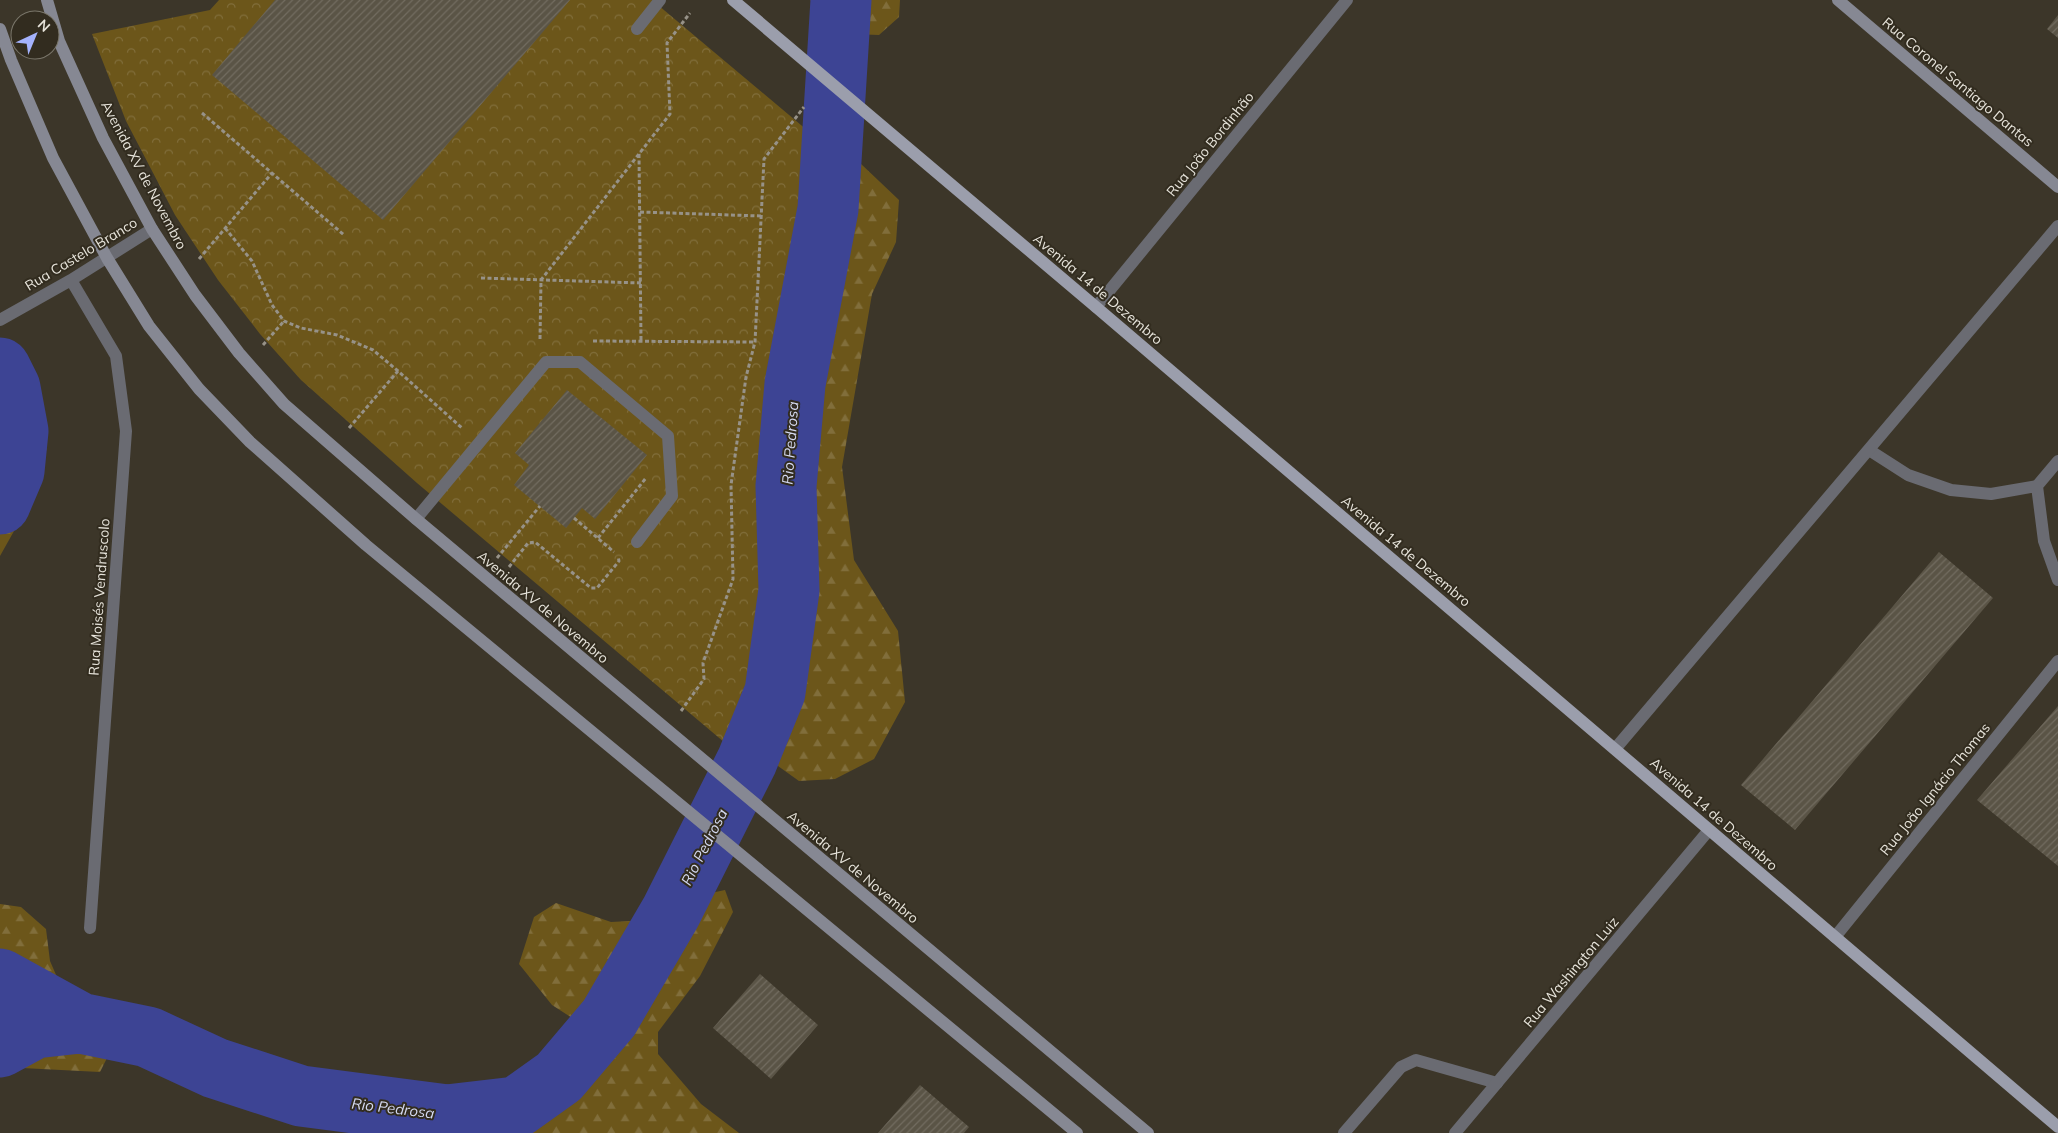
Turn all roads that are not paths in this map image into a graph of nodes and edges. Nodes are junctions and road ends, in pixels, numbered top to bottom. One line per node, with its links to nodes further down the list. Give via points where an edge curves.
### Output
1 (47, 0): 10 (main road, Avenida XV de Novembro, via 59,41 103,138)
2 (660, 0): 7 (street)
3 (733, 0): 13 (main road, Avenida 14 de Dezembro)
4 (1347, 0): 13 (street, Rua João Bordinhão)
5 (1838, 0): 8 (main road, Rua Coronel Santiago Dantas)
6 (0, 29): 11 (main road, via 10,60 53,158)
7 (637, 29)
8 (2058, 187)
9 (2058, 226): 15 (street)
10 (152, 228): 11 (street, Rua Castelo Branco); 18 (main road, Avenida XV de Novembro, via 195,295 284,404)
11 (107, 258): 12 (street, Rua Castelo Branco); 28 (main road, via 149,326 199,389 250,442 366,544)
12 (71, 280): 14 (street, Rua Castelo Branco); 24 (street, Rua Moisés Vendruscolo, via 116,356 126,431)
13 (1096, 307): 22 (main road, Avenida 14 de Dezembro)
14 (0, 320)
15 (1869, 450): 17 (street, via 1908,476 1951,490 1991,494); 22 (street)
16 (2058, 461): 17 (street)
17 (2037, 486): 20 (street, via 2044,541)
18 (416, 519): 19 (street, via 546,362 580,362 668,436 672,496); 29 (main road, Avenida XV de Novembro)
19 (637, 542)
20 (2058, 580)
21 (2058, 661): 25 (street, Rua João Ignácio Thomas)
22 (1615, 749): 23 (main road, Avenida 14 de Dezembro)
23 (1709, 830): 25 (main road, Avenida 14 de Dezembro); 26 (street, Rua Washington Luiz)
24 (90, 928)
25 (1835, 937): 27 (main road, Avenida 14 de Dezembro)
26 (1497, 1083): 30 (street, via 1416,1060 1401,1067); 31 (street, Rua Washington Luiz)
27 (2058, 1127)
28 (1077, 1133)
29 (1148, 1133)
30 (1344, 1133)
31 (1455, 1133)

